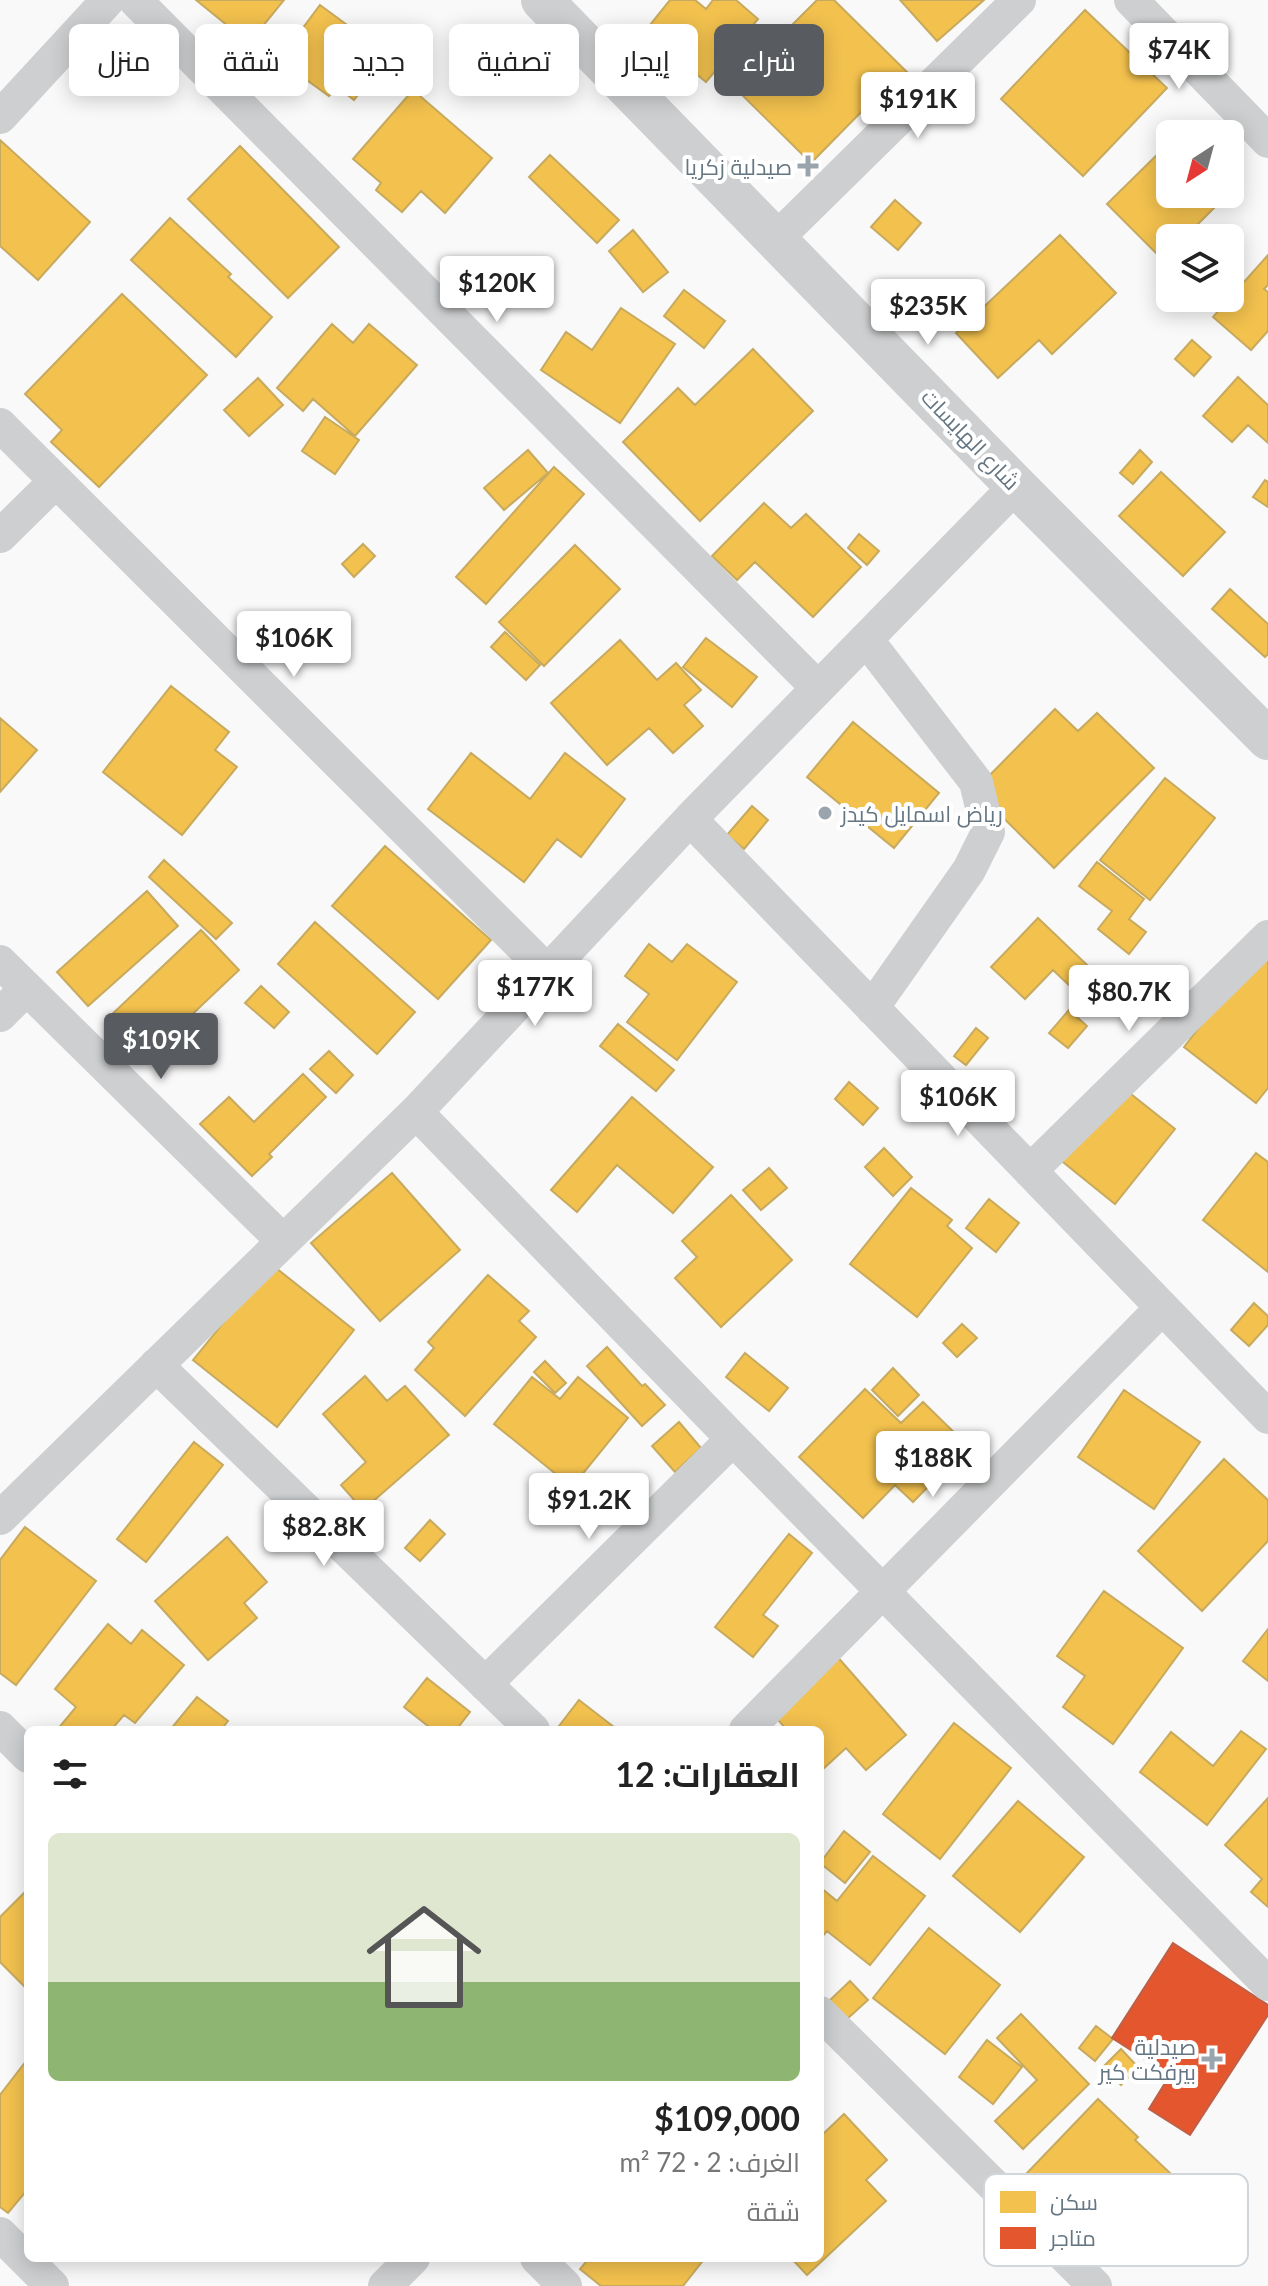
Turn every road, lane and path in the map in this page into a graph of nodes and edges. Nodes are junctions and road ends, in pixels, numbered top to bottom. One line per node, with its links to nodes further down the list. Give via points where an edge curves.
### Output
1 (108, 0): 6 (street)
2 (135, 0): 14 (street)
3 (542, 0): 8 (street, شارع الهايسات)
4 (1019, 0): 8 (street)
5 (1131, 0): 7 (street)
6 (4, 104)
7 (1268, 141)
8 (776, 239): 11 (street, شارع الهايسات)
9 (0, 425): 10 (street)
10 (55, 482): 12 (street); 19 (street)
11 (1016, 486): 13 (street); 15 (street, شارع الهايسات)
12 (0, 536)
13 (866, 639): 14 (street); 21 (street, via 976,782 988,832 969,870)
14 (818, 688): 16 (street)
15 (1268, 739)
16 (690, 819): 19 (street); 21 (street)
17 (1268, 937): 24 (street)
18 (0, 962): 20 (street)
19 (548, 972): 23 (street)
20 (26, 989): 22 (street); 25 (street)
21 (872, 1008): 24 (street)
22 (0, 1015)
23 (416, 1112): 25 (street); 29 (street)
24 (1030, 1171): 26 (street)
25 (282, 1240): 27 (street)
26 (1161, 1309): 28 (street); 31 (street)
27 (156, 1365): 30 (street); 32 (street)
28 (1268, 1417)
29 (733, 1439): 31 (street); 32 (street)
30 (2, 1511)
31 (883, 1590): 34 (street); 37 (street)
32 (485, 1684): 33 (street)
33 (529, 1726)
34 (750, 1726)
35 (0, 1728): 36 (street)
36 (24, 1752)
37 (1268, 1984)
38 (824, 2017): 39 (street)
39 (984, 2176)
40 (0, 2234): 41 (street)
41 (24, 2258)
42 (28, 2262): 46 (street)
43 (409, 2262): 47 (street)
44 (541, 2262): 48 (street)
45 (1075, 2266): 49 (street)
46 (52, 2286)
47 (385, 2286)
48 (565, 2286)
49 (1095, 2286)

